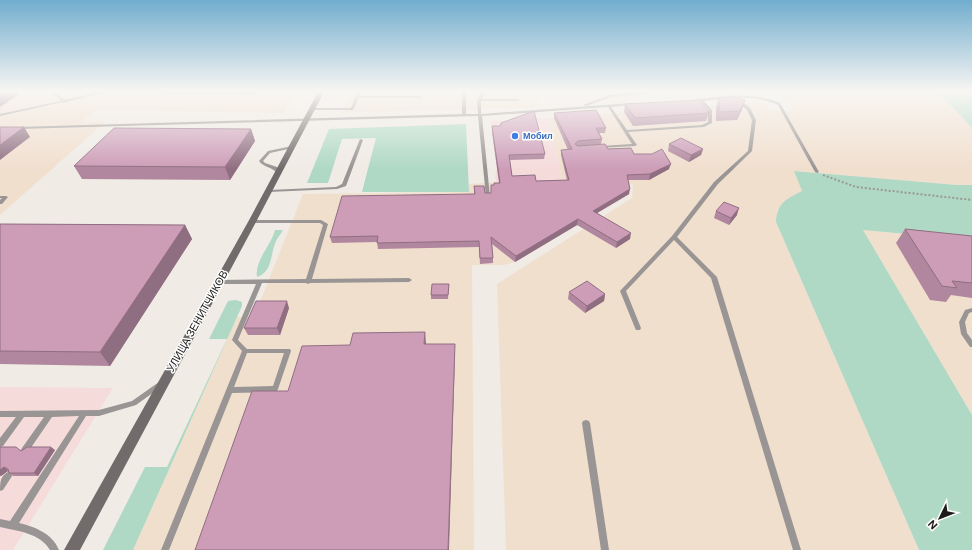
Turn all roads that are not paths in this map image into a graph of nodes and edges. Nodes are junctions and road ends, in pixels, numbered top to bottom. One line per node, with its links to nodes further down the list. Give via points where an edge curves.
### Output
1 (307, 118): 8 (street, УЛИЦА ЗЕНИТЧИКОВ)
2 (411, 118): 8 (lane)
3 (480, 118): 18 (lane)
4 (617, 118): 10 (lane)
5 (710, 118): 10 (lane, via 710,123 703,126)
6 (753, 118): 21 (lane, via 750,151 716,183)
7 (787, 118): 15 (lane)
8 (305, 121): 9 (lane); 12 (street, УЛИЦА ЗЕНИТЧИКОВ)
9 (15, 128)
10 (626, 131): 13 (lane, via 635,145)
11 (361, 140): 16 (lane, via 344,185 336,188)
12 (292, 147): 14 (street, УЛИЦА ЗЕНИТЧИКОВ); 14 (lane, via 269,152 261,161)
13 (592, 148)
14 (279, 172): 16 (street, УЛИЦА ЗЕНИТЧИКОВ)
15 (817, 172)
16 (269, 190): 20 (street, УЛИЦА ЗЕНИТЧИКОВ)
17 (0, 197): 19 (lane, via 6,197)
18 (488, 197)
19 (0, 203)
20 (252, 222): 23 (street, УЛИЦА ЗЕНИТЧИКОВ); 24 (lane, via 321,221 326,224)
21 (674, 237): 27 (lane, via 623,291); 47 (lane, via 714,277)
22 (410, 280): 24 (lane)
23 (219, 282): 25 (lane); 30 (street, УЛИЦА ЗЕНИТЧИКОВ)
24 (308, 282): 25 (lane)
25 (259, 283): 29 (lane, via 235,340)
26 (972, 310): 28 (lane, via 967,312 962,322 964,334)
27 (638, 328)
28 (972, 345)
29 (245, 352): 31 (lane); 31 (lane, via 288,351 275,389)
30 (164, 381): 35 (lane, via 134,403 99,413); 44 (street, УЛИЦА ЗЕНИТЧИКОВ)
31 (230, 390): 45 (lane)
32 (0, 414): 33 (lane)
33 (22, 414): 34 (lane); 37 (lane)
34 (50, 414): 35 (lane); 38 (lane)
35 (84, 414): 42 (lane)
36 (586, 423): 46 (lane)
37 (0, 444)
38 (25, 450)
39 (8, 476): 40 (lane)
40 (0, 487)
41 (0, 523): 42 (lane)
42 (12, 526): 43 (lane, via 45,536)
43 (55, 550)
44 (72, 550)
45 (165, 550)
46 (605, 550)
47 (797, 550)

